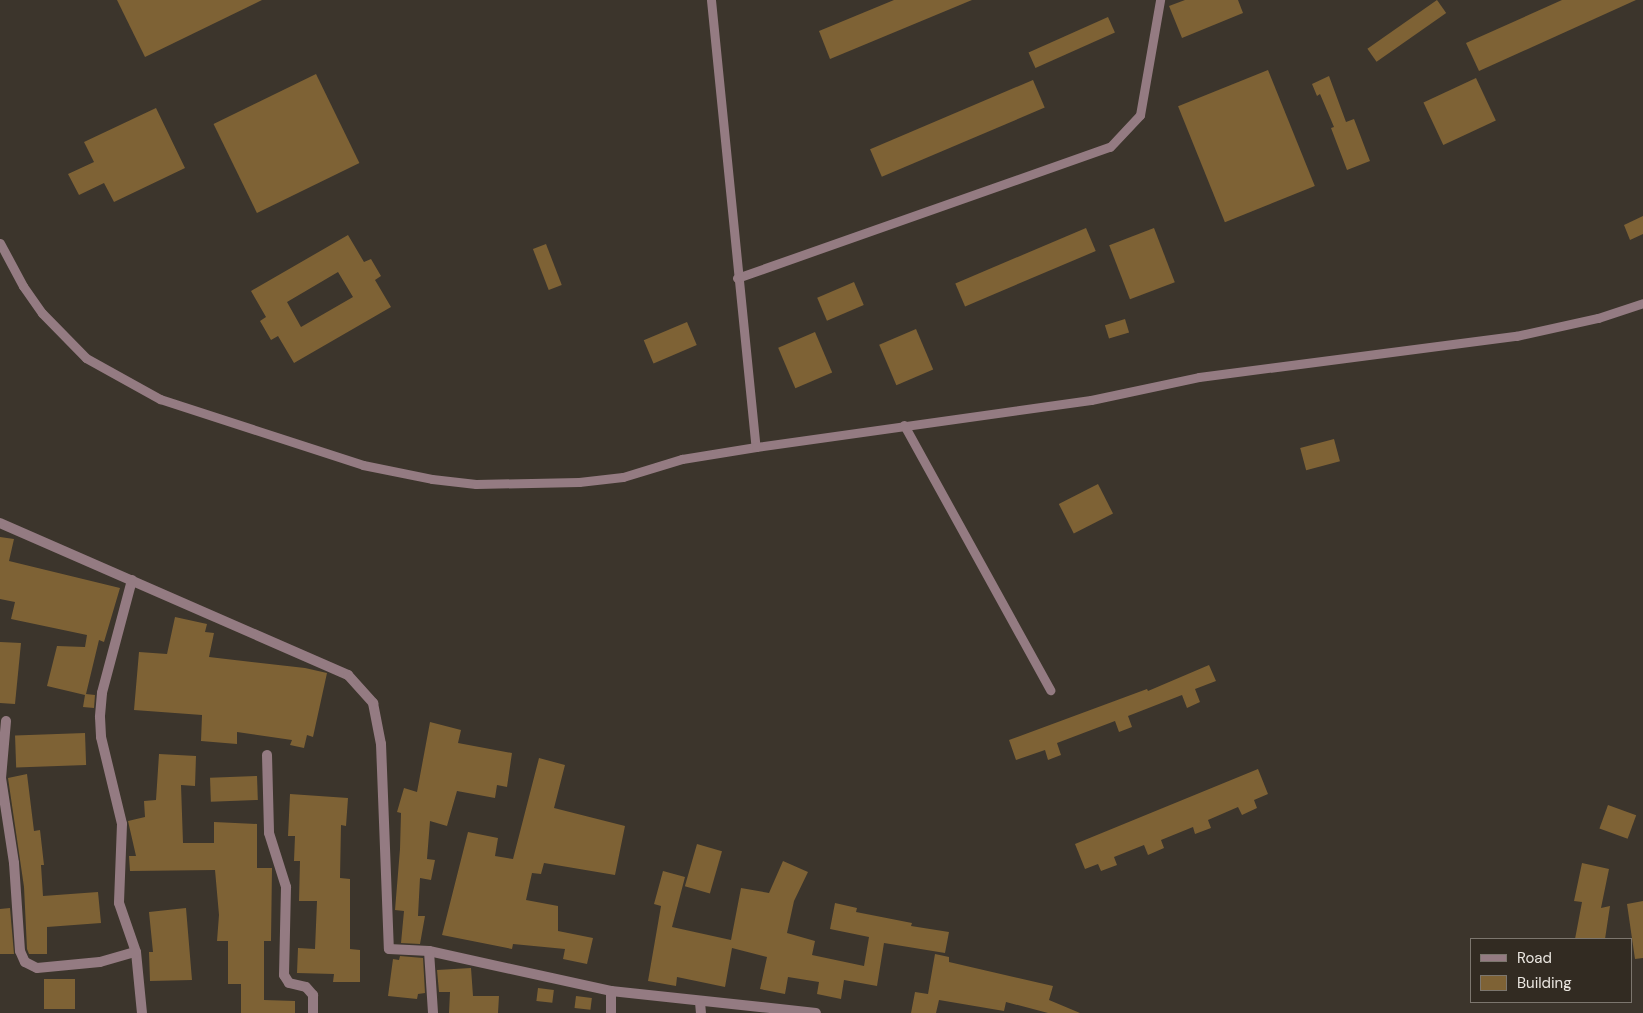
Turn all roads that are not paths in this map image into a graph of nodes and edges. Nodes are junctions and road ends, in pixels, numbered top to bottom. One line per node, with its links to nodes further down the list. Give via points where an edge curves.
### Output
1 (711, 0): 4 (lane)
2 (1160, 0): 4 (lane, via 1140,115 1110,147)
3 (0, 244): 7 (lane, via 22,286 86,358 160,399 363,465 476,484 579,482 623,477 682,458)
4 (737, 278): 7 (lane)
5 (1643, 303): 6 (lane, via 1598,318 1516,336 1199,377 1092,400)
6 (904, 425): 7 (lane); 10 (lane)
7 (756, 447)
8 (0, 522): 9 (street)
9 (132, 580): 13 (street, via 348,675 373,703 381,744 389,949); 14 (street, via 102,693 100,717 101,737 122,824 119,903)
10 (1050, 690)
11 (6, 721): 14 (street, via 1,778 14,864 20,950 25,962 37,968 100,962)
12 (267, 755): 19 (street, via 269,833 286,887 284,975 288,983 306,988 313,995)
13 (429, 951): 15 (street); 20 (street)
14 (136, 952): 18 (street)
15 (611, 991): 16 (street); 21 (street)
16 (700, 1002): 17 (street); 22 (street)
17 (793, 1012): 23 (street)
18 (142, 1013)
19 (313, 1013)
20 (433, 1013)
21 (611, 1013)
22 (701, 1013)
23 (816, 1013)

